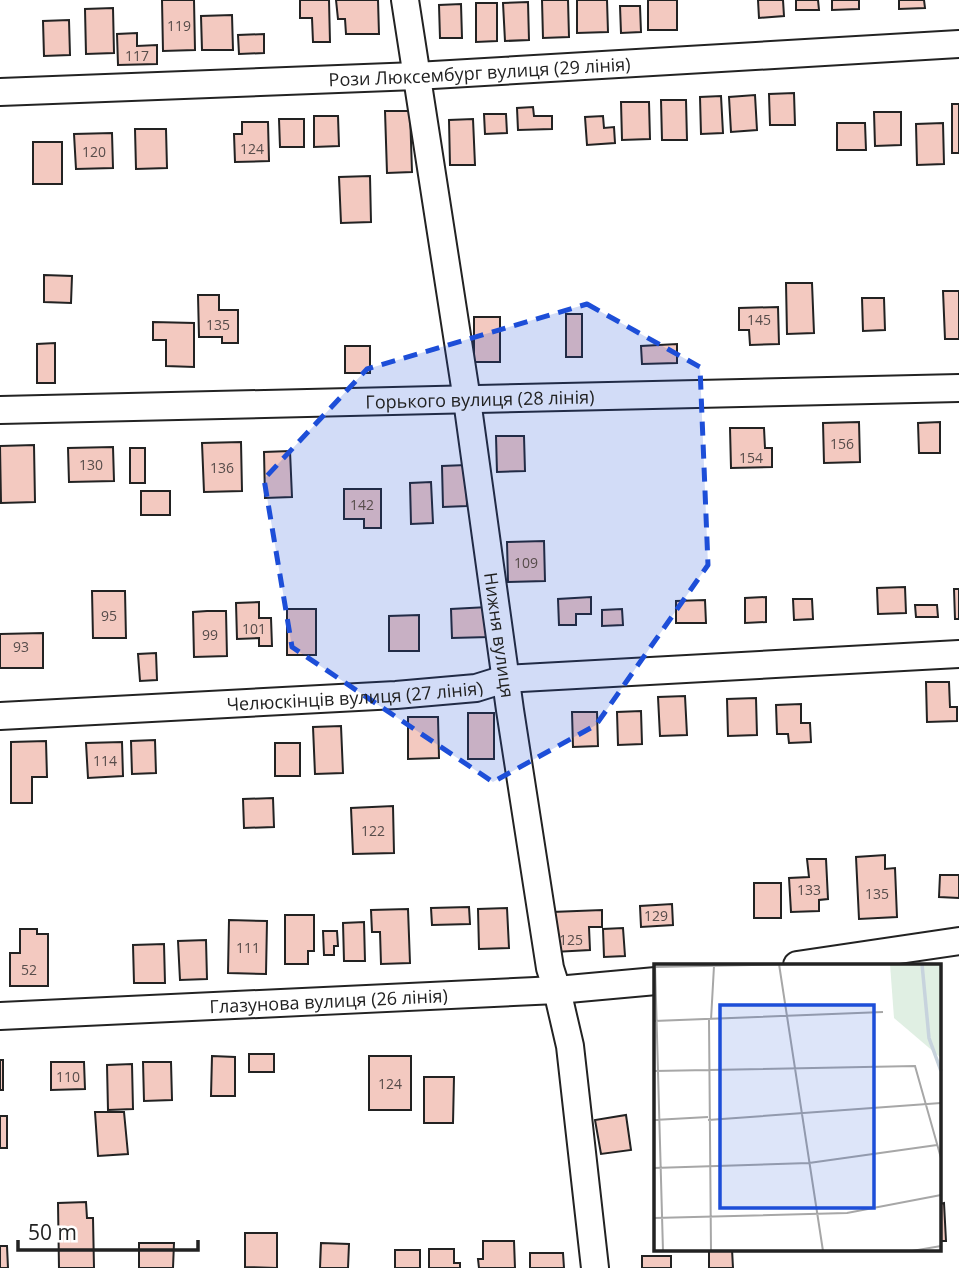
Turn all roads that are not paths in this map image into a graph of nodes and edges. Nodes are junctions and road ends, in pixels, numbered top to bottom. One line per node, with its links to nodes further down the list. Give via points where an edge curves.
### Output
1 (405, 0): 3 (street, Нижня вулиця)
2 (959, 44): 3 (street, Рози Люксембург вулиця (29 лiнiя))
3 (416, 76): 4 (street, Рози Люксембург вулиця (29 лiнiя)); 6 (street, Нижня вулиця)
4 (0, 92)
5 (959, 388): 6 (street, Горького вулиця (28 лiнiя))
6 (467, 400): 7 (street, Горького вулиця (28 лiнiя)); 9 (street, Нижня вулиця)
7 (0, 410)
8 (959, 654): 9 (street, Челюскінців вулиця (27 лiнiя))
9 (505, 679): 10 (street, Челюскінців вулиця (27 лiнiя), via 476,688 396,695); 14 (street, Нижня вулиця)
10 (0, 716)
11 (959, 941): 12 (street)
12 (804, 964)
13 (654, 981): 14 (street, Глазунова вулиця (26 лiнiя))
14 (557, 990): 15 (street, Глазунова вулиця (26 лiнiя)); 16 (street, Нижня вулиця, via 570,1046)
15 (0, 1016)
16 (595, 1268)

